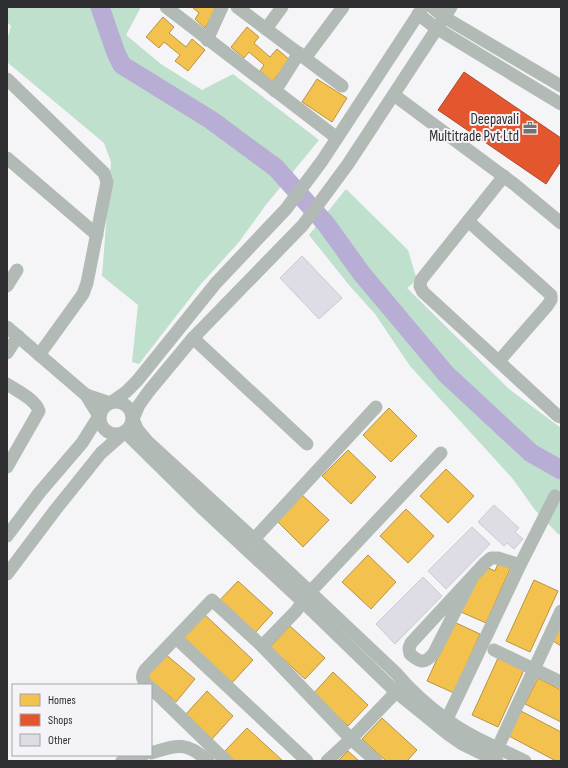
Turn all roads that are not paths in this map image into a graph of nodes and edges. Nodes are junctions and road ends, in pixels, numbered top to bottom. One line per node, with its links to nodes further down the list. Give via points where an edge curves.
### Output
1 (166, 7): 11 (street)
2 (222, 7): 11 (street)
3 (237, 7): 10 (street)
4 (343, 7): 12 (street)
5 (432, 7): 8 (street)
6 (281, 8): 10 (street)
7 (421, 11): 9 (street); 19 (street)
8 (448, 12): 9 (street); 15 (street)
9 (436, 28): 17 (street); 18 (street)
10 (266, 29): 12 (street)
11 (207, 40): 16 (street)
12 (302, 56): 14 (street); 16 (street)
13 (7, 78): 24 (street, via 104,173 107,182)
14 (342, 86)
15 (561, 86)
16 (275, 91): 19 (street)
17 (394, 95): 21 (street); 29 (street, via 303,225)
18 (561, 104)
19 (337, 138): 35 (street, via 286,209 216,283 138,381)
20 (7, 158): 24 (street)
21 (504, 176): 22 (street); 23 (street)
22 (468, 221): 32 (street, via 421,280 420,286); 32 (street, via 551,295 547,306)
23 (561, 223)
24 (97, 235): 31 (street, via 88,283 83,294)
25 (17, 270): 26 (street)
26 (7, 286)
27 (7, 327): 28 (street)
28 (18, 336): 30 (street); 31 (street)
29 (193, 338): 39 (street, via 149,391); 41 (street)
30 (7, 353)
31 (39, 355): 34 (street)
32 (499, 361): 38 (street)
33 (7, 384): 43 (street, via 33,402 38,411)
34 (86, 395): 35 (street); 37 (street)
35 (110, 403): 37 (street, via 105,406); 39 (street, via 126,405 130,409)
36 (376, 407): 46 (street)
37 (100, 416): 40 (street, via 105,431 115,435); 45 (street, via 82,443)
38 (561, 417)
39 (132, 419): 40 (street, via 132,424); 46 (street, via 147,442)
40 (125, 432): 48 (street, via 100,453); 50 (street, via 203,509)
41 (307, 444)
42 (441, 453): 50 (street)
43 (7, 467)
44 (556, 496): 47 (street)
45 (7, 536)
46 (254, 539): 50 (street)
47 (520, 565): 49 (street, via 491,558); 60 (street)
48 (7, 574)
49 (472, 578): 49 (street, via 411,643 410,654 416,660 429,660 434,653)
50 (306, 597): 53 (street); 58 (street, via 396,673)
51 (561, 611): 55 (street)
52 (176, 638): 53 (street, via 212,600); 57 (street, via 145,670 142,676); 68 (street)
53 (262, 646): 61 (street)
54 (494, 650): 55 (street)
55 (535, 669): 56 (street); 62 (street)
56 (561, 682)
57 (146, 684)
58 (400, 687): 60 (street); 61 (street)
59 (152, 689): 67 (street)
60 (451, 727): 62 (street); 71 (street, via 462,744)
61 (351, 739): 69 (street); 70 (street)
62 (498, 747): 72 (street)
63 (152, 753): 66 (street, via 185,746)
64 (140, 756): 65 (street)
65 (122, 761)
66 (208, 761)
67 (226, 761)
68 (307, 761)
69 (327, 761)
70 (376, 761)
71 (497, 761)
72 (525, 761)

